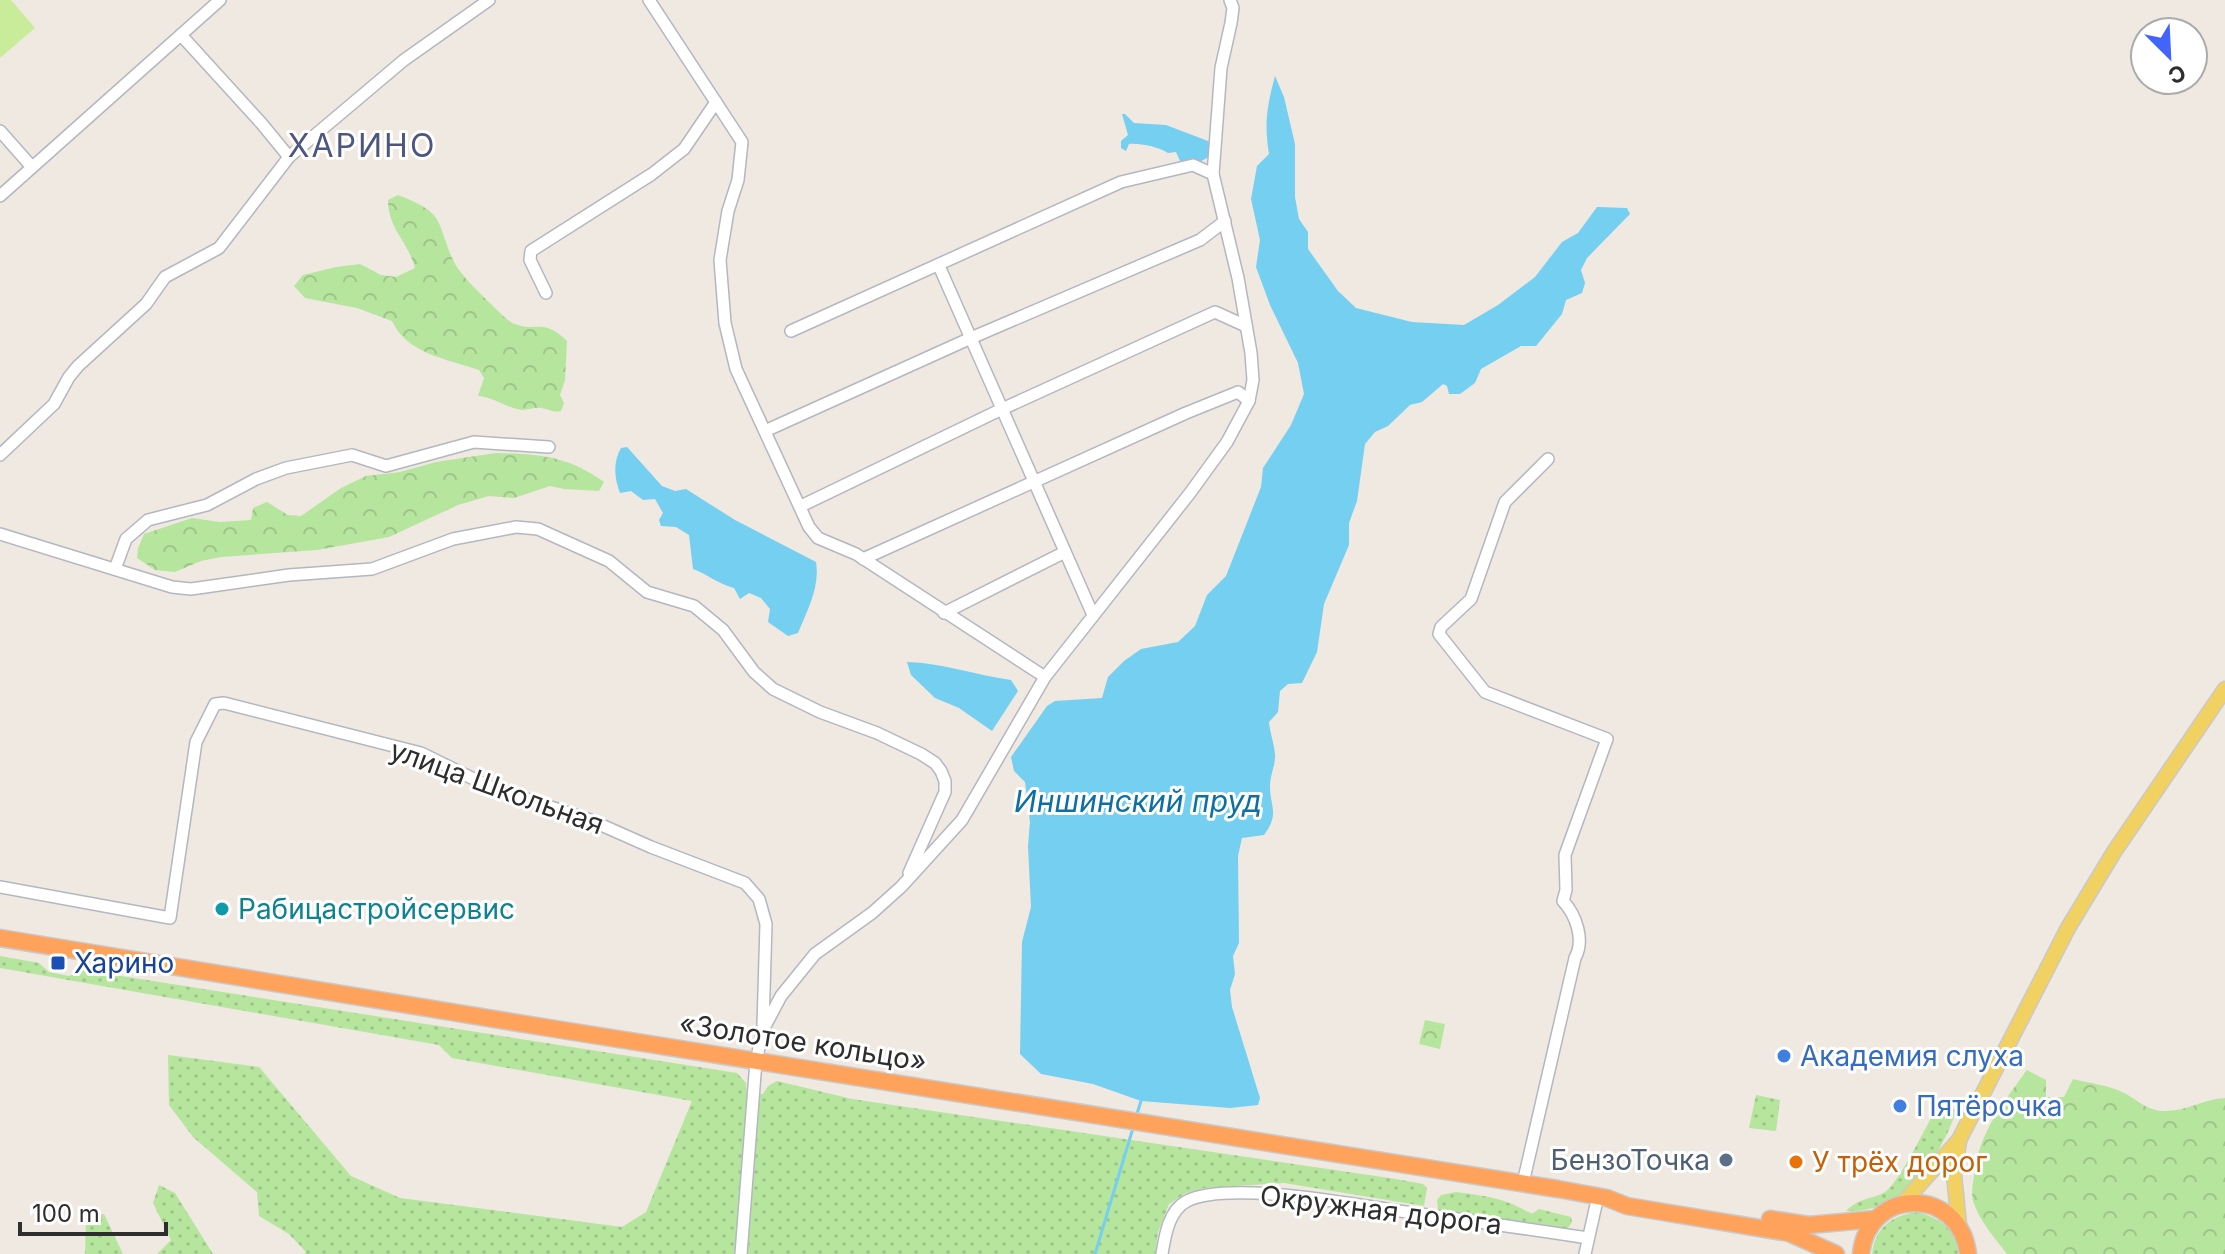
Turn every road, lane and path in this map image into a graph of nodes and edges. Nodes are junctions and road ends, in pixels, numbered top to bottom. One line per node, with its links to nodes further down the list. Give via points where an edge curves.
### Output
1 (220, 0): 5 (street)
2 (489, 0): 8 (street, via 404,60)
3 (649, 0): 6 (street)
4 (1230, 0): 10 (street)
5 (181, 35): 8 (street); 9 (street)
6 (716, 102): 14 (street, via 684,149 531,251); 20 (street, via 742,142 720,260 725,323 736,369)
7 (0, 131): 9 (street)
8 (289, 157): 22 (street, via 219,248 165,277 146,304 78,366 54,404)
9 (32, 167): 11 (street)
10 (1213, 174): 12 (street); 13 (street, via 1193,165 1121,182)
11 (0, 196)
12 (1225, 221): 15 (street); 17 (street, via 1200,240)
13 (939, 266): 16 (street); 17 (street)
14 (546, 293)
15 (1246, 326): 18 (street, via 1253,380); 19 (street, via 1215,312)
16 (791, 331)
17 (971, 338): 19 (street); 20 (street)
18 (1249, 401): 24 (street, via 1238,392); 31 (street, via 1190,493)
19 (1002, 409): 24 (street); 25 (street)
20 (765, 431): 25 (street)
21 (549, 447): 29 (street, via 474,442 386,466 352,455 286,468 207,505 148,520 126,539)
22 (0, 455)
23 (1548, 459): 40 (street, via 1505,502 1471,599 1439,634 1485,692 1607,739 1565,855 1563,901 1574,913 1580,949)
24 (1034, 482): 27 (street); 28 (street)
25 (801, 506): 28 (street, via 818,538)
26 (0, 534): 29 (street)
27 (1065, 552): 30 (street); 31 (street)
28 (863, 559): 30 (street)
29 (115, 569): 35 (street, via 191,589 372,569 453,539 516,527 555,534 609,561 647,592 685,601 708,616 773,689 935,763 945,778 943,798)
30 (944, 613): 32 (street)
31 (1093, 615): 32 (street)
32 (1045, 677): 35 (street, via 962,820)
33 (2225, 689): 39 (main road, via 2068,928)
34 (0, 887): 37 (street, улица Школьная, via 170,918 196,739 215,704 224,703 421,753 490,787 590,820 745,883 759,899 766,924)
35 (901, 887): 37 (street, via 815,954 781,996)
36 (0, 938): 38 (highway, «Золотое кольцо»)
37 (763, 1030): 38 (street)
38 (756, 1061): 40 (highway, «Золотое кольцо»); 46 (street)
39 (1959, 1140): 42 (main road); 45 (main road, via 1954,1175)
40 (1523, 1183): 41 (highway, «Золотое кольцо»)
41 (1602, 1197): 43 (highway, «Золотое кольцо», via 1629,1196 1809,1225); 44 (street); 49 (highway, «Золотое кольцо», via 1627,1206 1789,1233)
42 (1903, 1203): 43 (highway, «Золотое кольцо»); 45 (highway, via 1936,1206)
43 (1876, 1219): 50 (highway, via 1863,1239)
44 (1588, 1238): 47 (street, Окружная дорога, via 1284,1195 1219,1194 1178,1207); 48 (street)
45 (1964, 1239): 51 (highway)
46 (741, 1254)
47 (1162, 1254)
48 (1585, 1254)
49 (1836, 1254)
50 (1861, 1254)
51 (1982, 1254)

